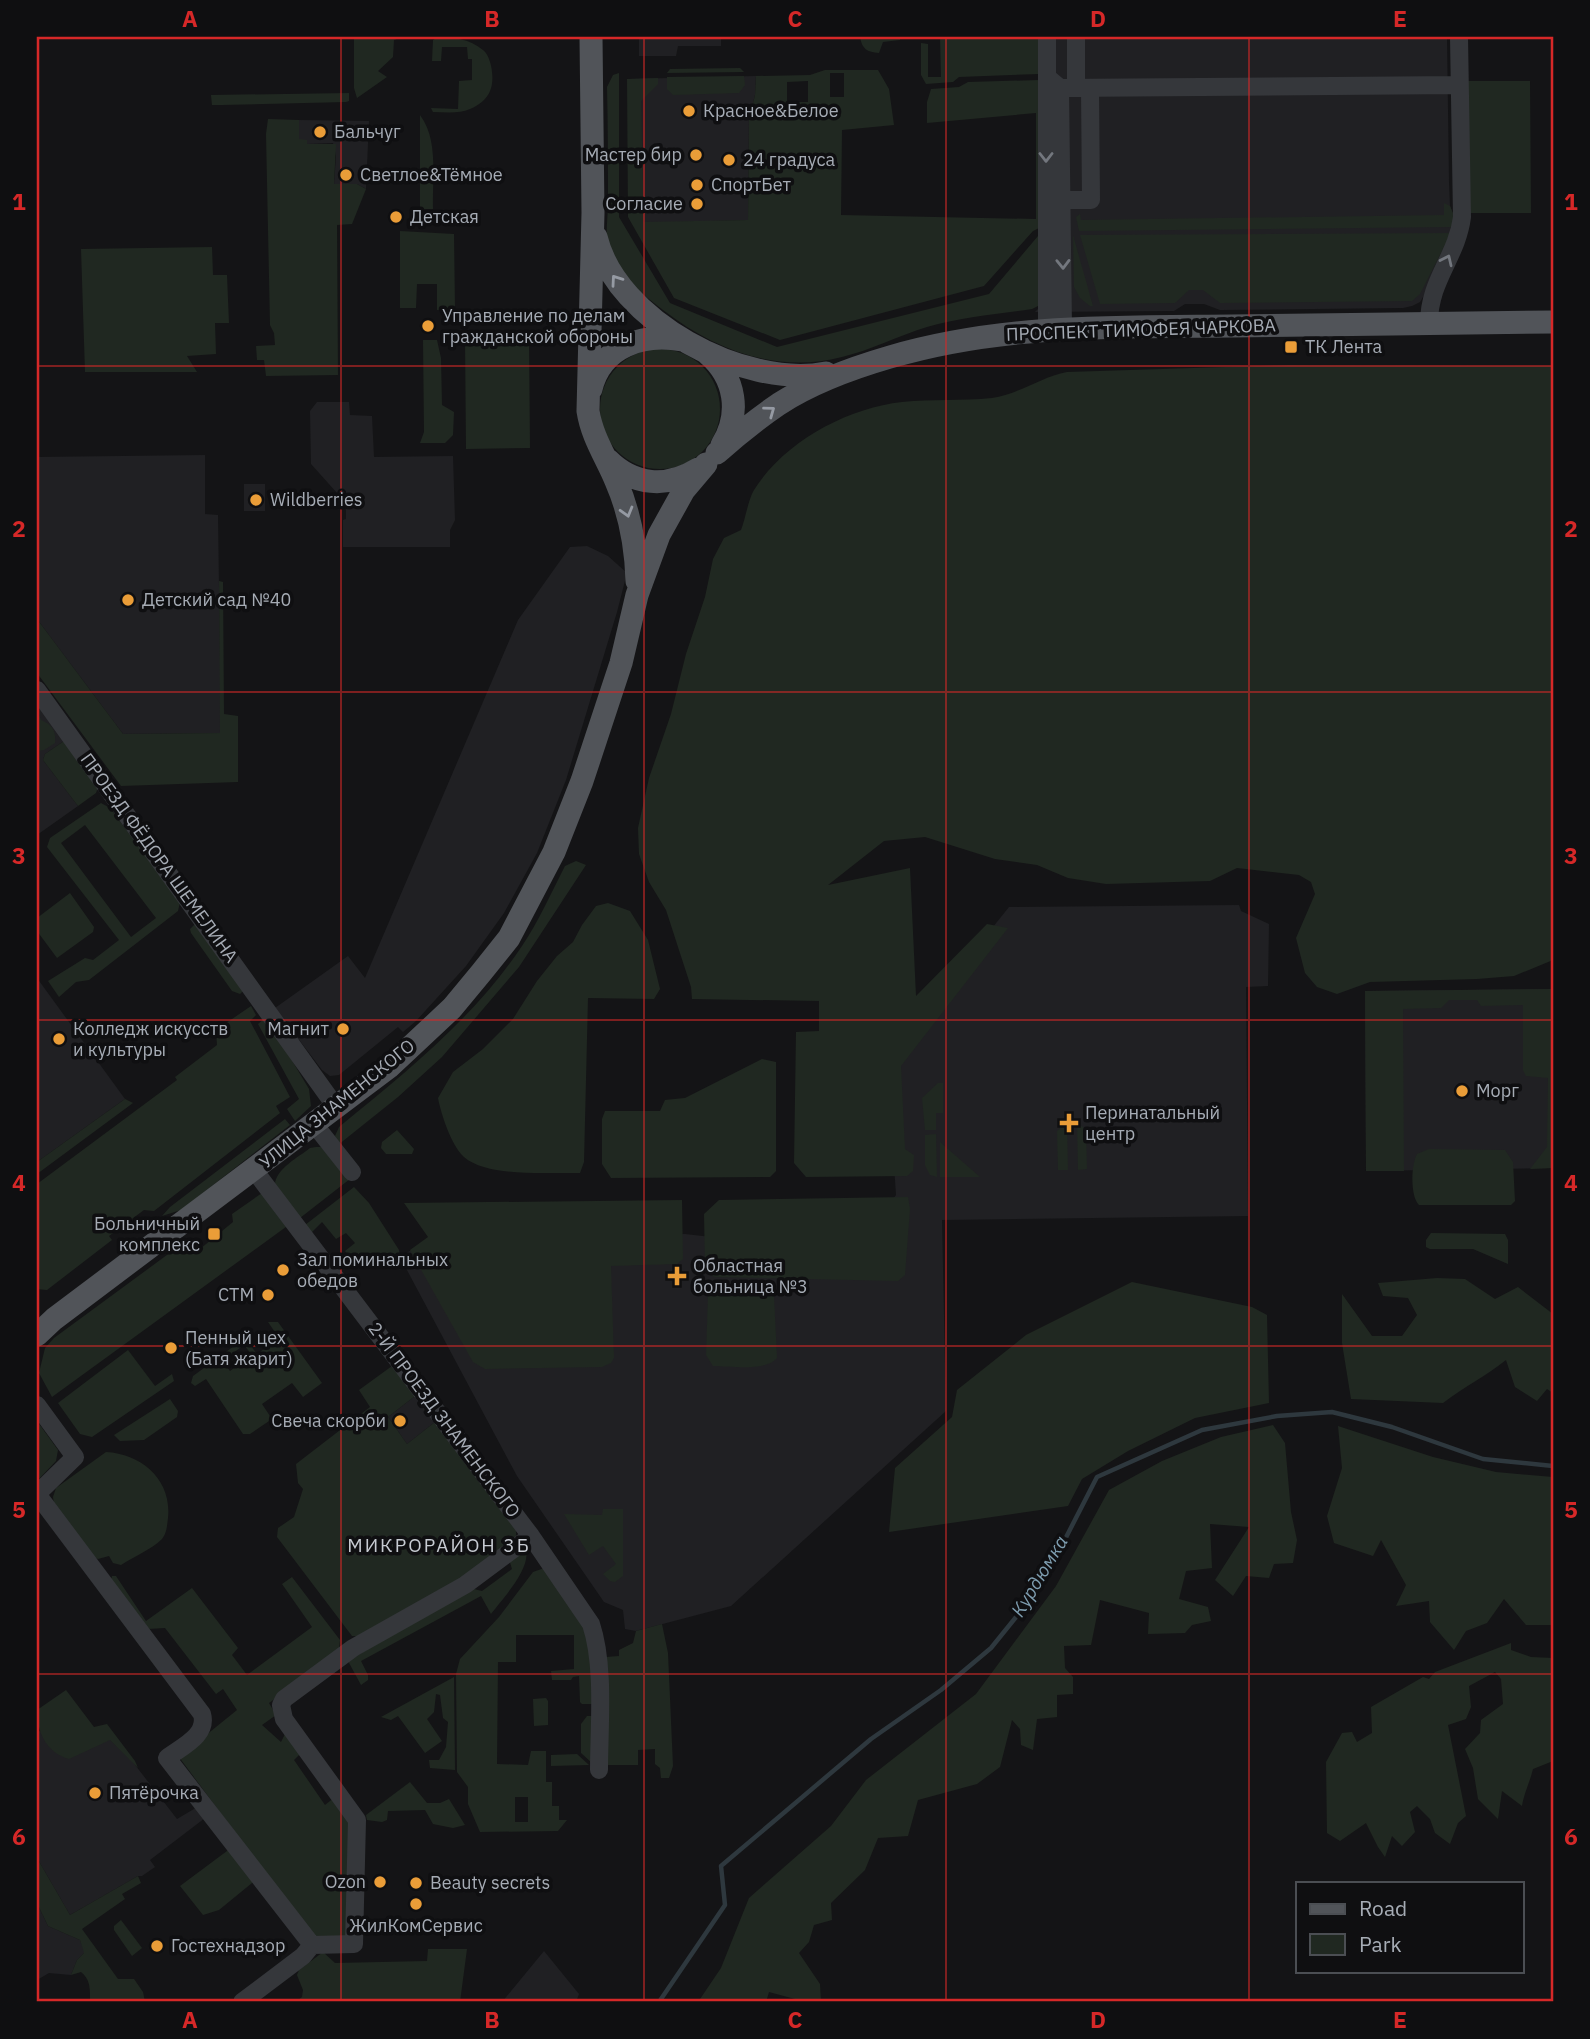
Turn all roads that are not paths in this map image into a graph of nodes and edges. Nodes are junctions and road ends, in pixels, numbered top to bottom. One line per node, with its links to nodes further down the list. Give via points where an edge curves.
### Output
1 (591, 37): 8 (main road)
2 (1047, 37): 6 (street)
3 (1076, 37): 6 (street)
4 (1459, 37): 5 (street)
5 (1459, 85): 6 (street); 10 (street, one-way to 5, via 1431,298 1460,229)
6 (1064, 86): 7 (street); 7 (street, via 1091,200); 11 (street, one-way to 11)
7 (1062, 200): 11 (street, one-way to 11)
8 (593, 213): 12 (main road, one-way to 8, via 641,308 613,277 599,249); 14 (main road)
9 (1553, 322): 10 (main road, ПРОСПЕКТ ТИМОФЕЯ ЧАРКОВА)
10 (1429, 323): 11 (main road, ПРОСПЕКТ ТИМОФЕЯ ЧАРКОВА)
11 (1055, 329): 13 (main road, ПРОСПЕКТ ТИМОФЕЯ ЧАРКОВА, via 948,342)
12 (694, 345): 13 (main road, via 774,374 814,375); 14 (main road, via 652,337 620,348 599,368); 16 (main road, via 718,363 734,406 733,422)
13 (853, 368): 16 (main road, ПРОСПЕКТ ТИМОФЕЯ ЧАРКОВА, one-way to 13, via 779,404)
14 (588, 401): 15 (main road)
15 (600, 449): 16 (main road, via 619,470 643,481 674,481); 17 (main road, one-way to 17, via 623,496 632,528)
16 (712, 459): 17 (main road, УЛИЦА ЗНАМЕНСКОГО, via 672,510)
17 (637, 595): 19 (main road, УЛИЦА ЗНАМЕНСКОГО, via 621,663 568,819 509,938 452,1008)
18 (37, 690): 19 (street, ПРОЕЗД ФЁДОРА ШЕМЕЛИНА)
19 (336, 1107): 20 (main road, УЛИЦА ЗНАМЕНСКОГО)
20 (314, 1124): 21 (main road, УЛИЦА ЗНАМЕНСКОГО); 22 (street)
21 (254, 1170): 23 (main road, УЛИЦА ЗНАМЕНСКОГО); 25 (street, 2-Й ПРОЕЗД ЗНАМЕНСКОГО)
22 (352, 1171)
23 (37, 1335)
24 (37, 1405): 27 (street, via 75,1457 37,1494 202,1714 202,1731 167,1758)
25 (531, 1536): 26 (street, 2-Й ПРОЕЗД ЗНАМЕНСКОГО, via 592,1624 597,1640); 27 (street, via 465,1585 353,1648 284,1699 284,1719 357,1820 354,1944)
26 (599, 1770)
27 (312, 1945): 28 (street)
28 (242, 2002)

